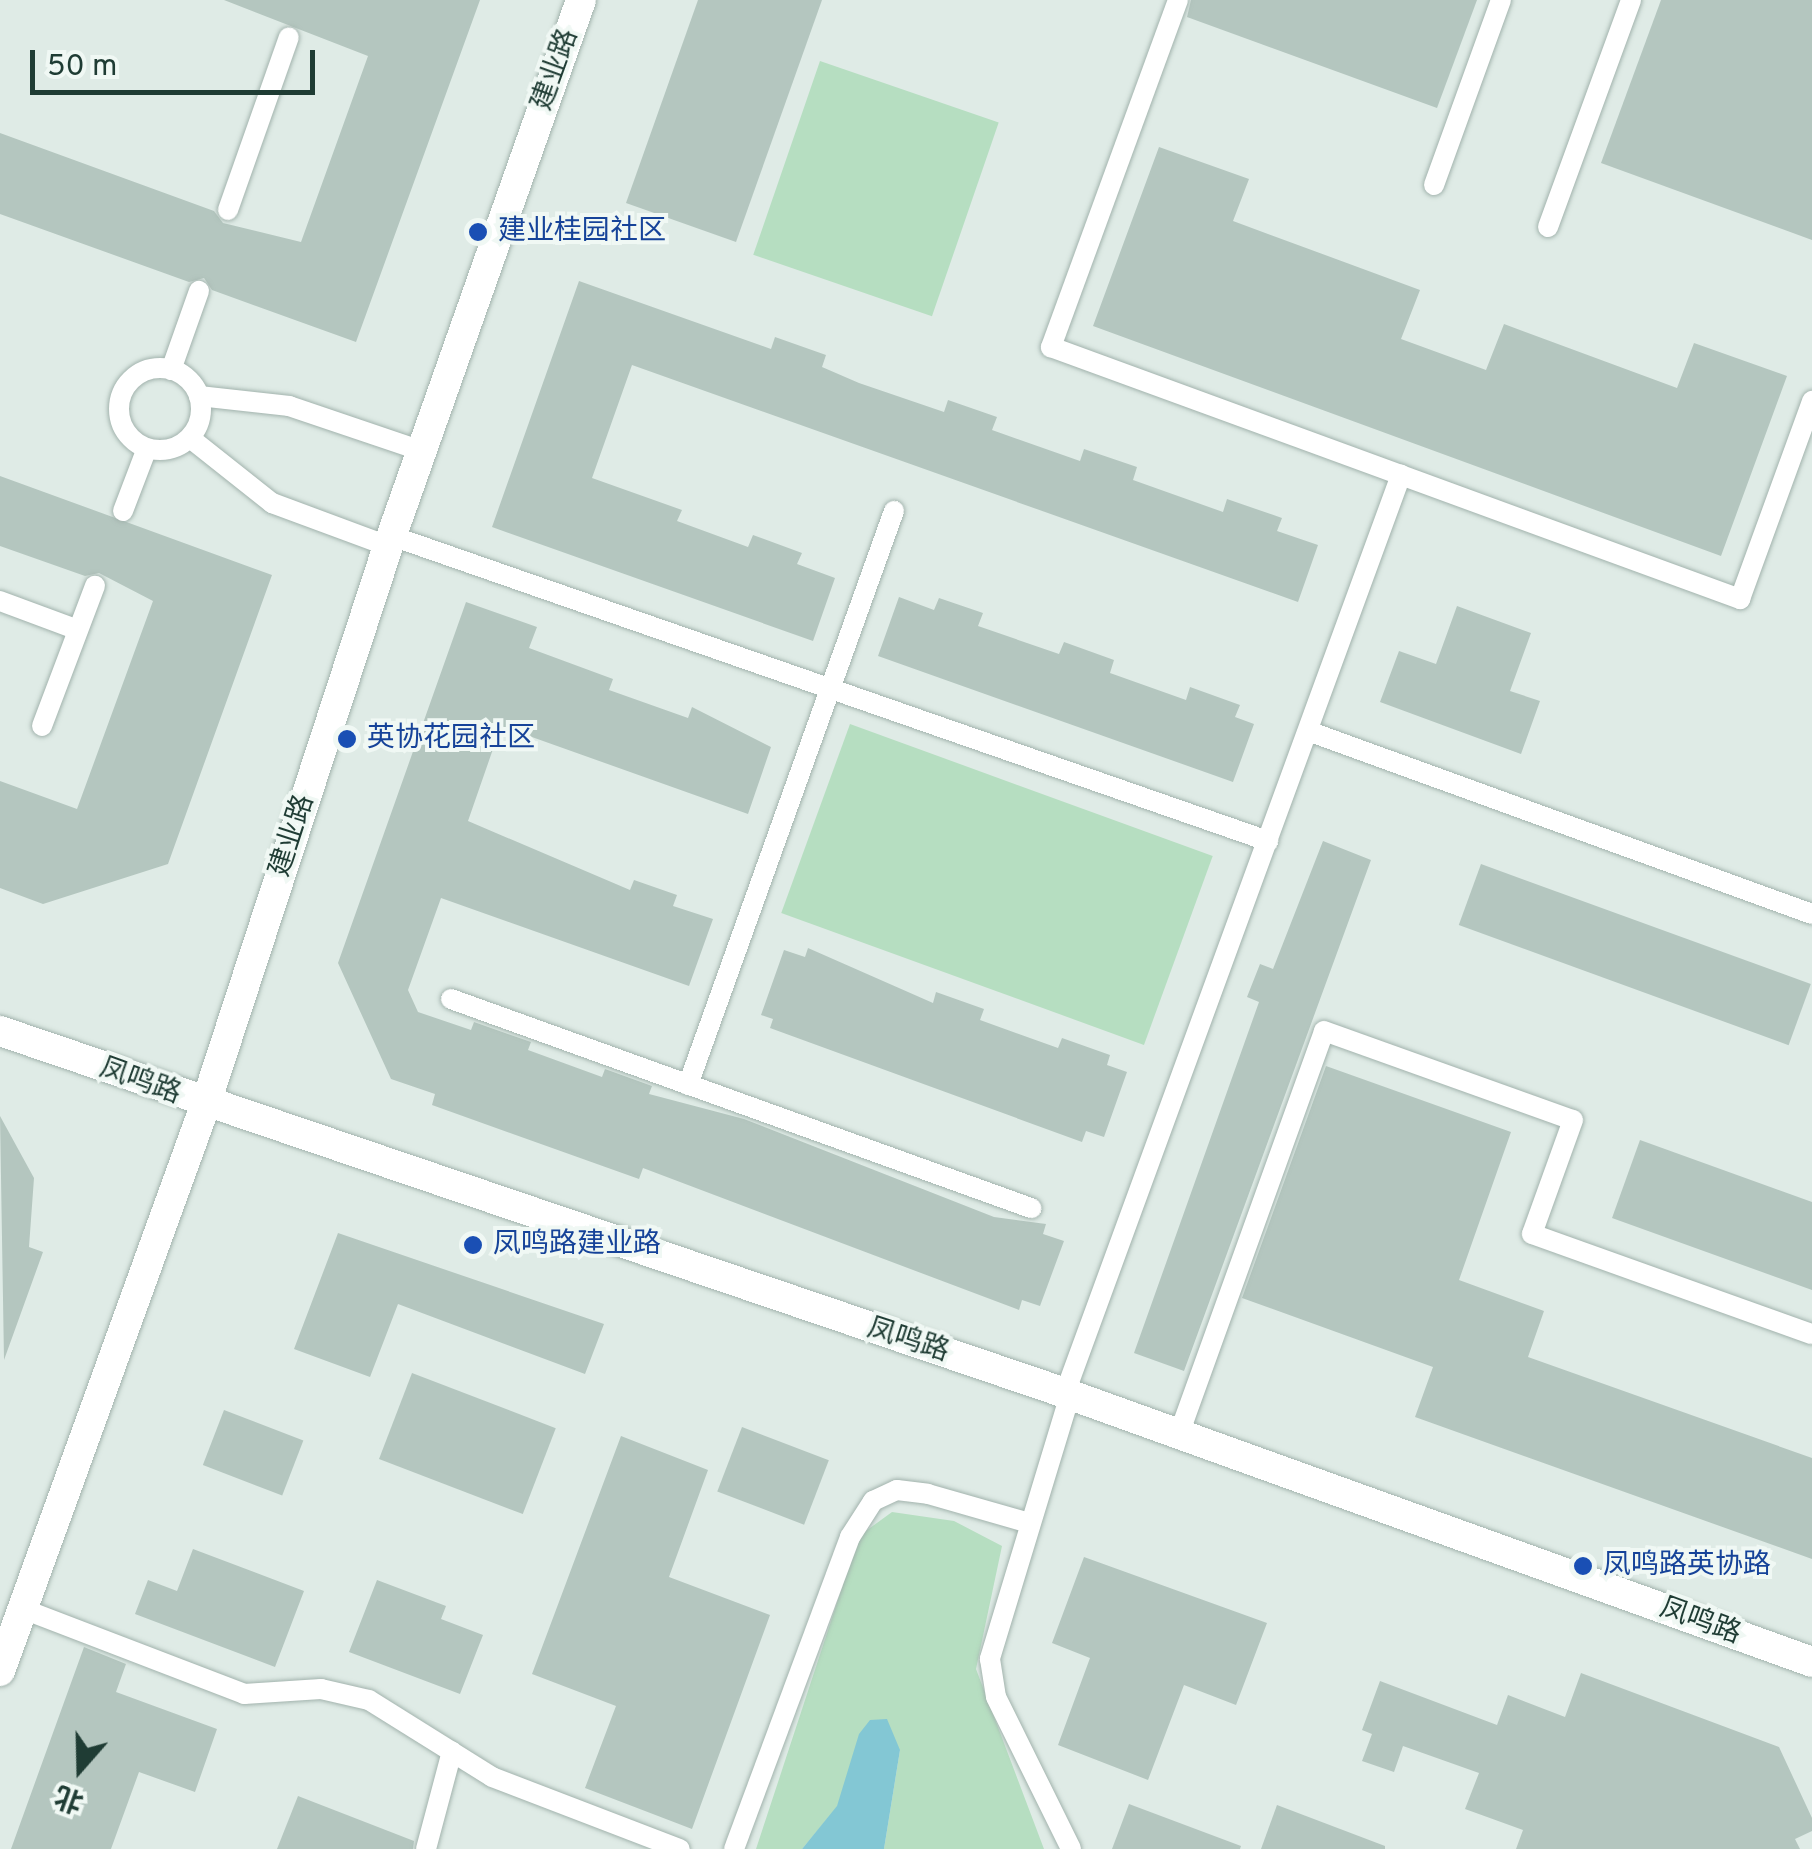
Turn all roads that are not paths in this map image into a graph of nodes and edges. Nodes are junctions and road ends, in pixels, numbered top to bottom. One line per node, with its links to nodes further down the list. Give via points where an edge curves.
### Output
1 (582, 0): 15 (street, 建业路)
2 (1178, 0): 16 (lane, via 1051,347)
3 (1501, 0): 6 (lane)
4 (1631, 0): 8 (lane)
5 (289, 37): 7 (lane)
6 (1434, 185)
7 (228, 210)
8 (1548, 227)
9 (199, 291): 10 (lane)
10 (171, 370): 11 (lane); 14 (lane, via 137,375 122,396 124,428)
11 (199, 396): 13 (lane); 15 (lane, via 289,406)
12 (1812, 401): 16 (lane, via 1740,599)
13 (190, 438): 14 (lane); 19 (lane, via 272,503)
14 (147, 448): 17 (lane)
15 (422, 450): 19 (street, 建业路)
16 (1401, 475): 25 (lane)
17 (123, 511)
18 (894, 511): 23 (lane)
19 (390, 541): 23 (lane); 31 (street, 建业路)
20 (95, 586): 22 (lane)
21 (0, 601): 22 (lane)
22 (78, 630): 24 (lane)
23 (831, 687): 26 (lane); 30 (lane)
24 (42, 726)
25 (1308, 731): 26 (lane); 27 (lane)
26 (1268, 841): 34 (lane)
27 (1811, 909)
28 (451, 999): 30 (lane)
29 (0, 1031): 31 (street, 凤鸣路)
30 (688, 1085): 32 (lane)
31 (205, 1106): 34 (street, 凤鸣路); 37 (street, 建业路)
32 (1032, 1208)
33 (1812, 1334): 35 (lane, via 1532,1234 1572,1120 1324,1031)
34 (1068, 1394): 35 (street, 凤鸣路); 36 (lane)
35 (1179, 1434): 38 (street, 凤鸣路)
36 (1029, 1523): 43 (lane, via 928,1494 896,1490 873,1500 850,1537); 44 (lane, via 990,1659 996,1696)
37 (23, 1609): 39 (street, 建业路); 40 (lane, via 244,1694 321,1689 369,1700)
38 (1812, 1662)
39 (0, 1671)
40 (452, 1750): 41 (lane); 42 (lane, via 492,1777)
41 (426, 1849)
42 (680, 1849)
43 (734, 1849)
44 (1071, 1849)

